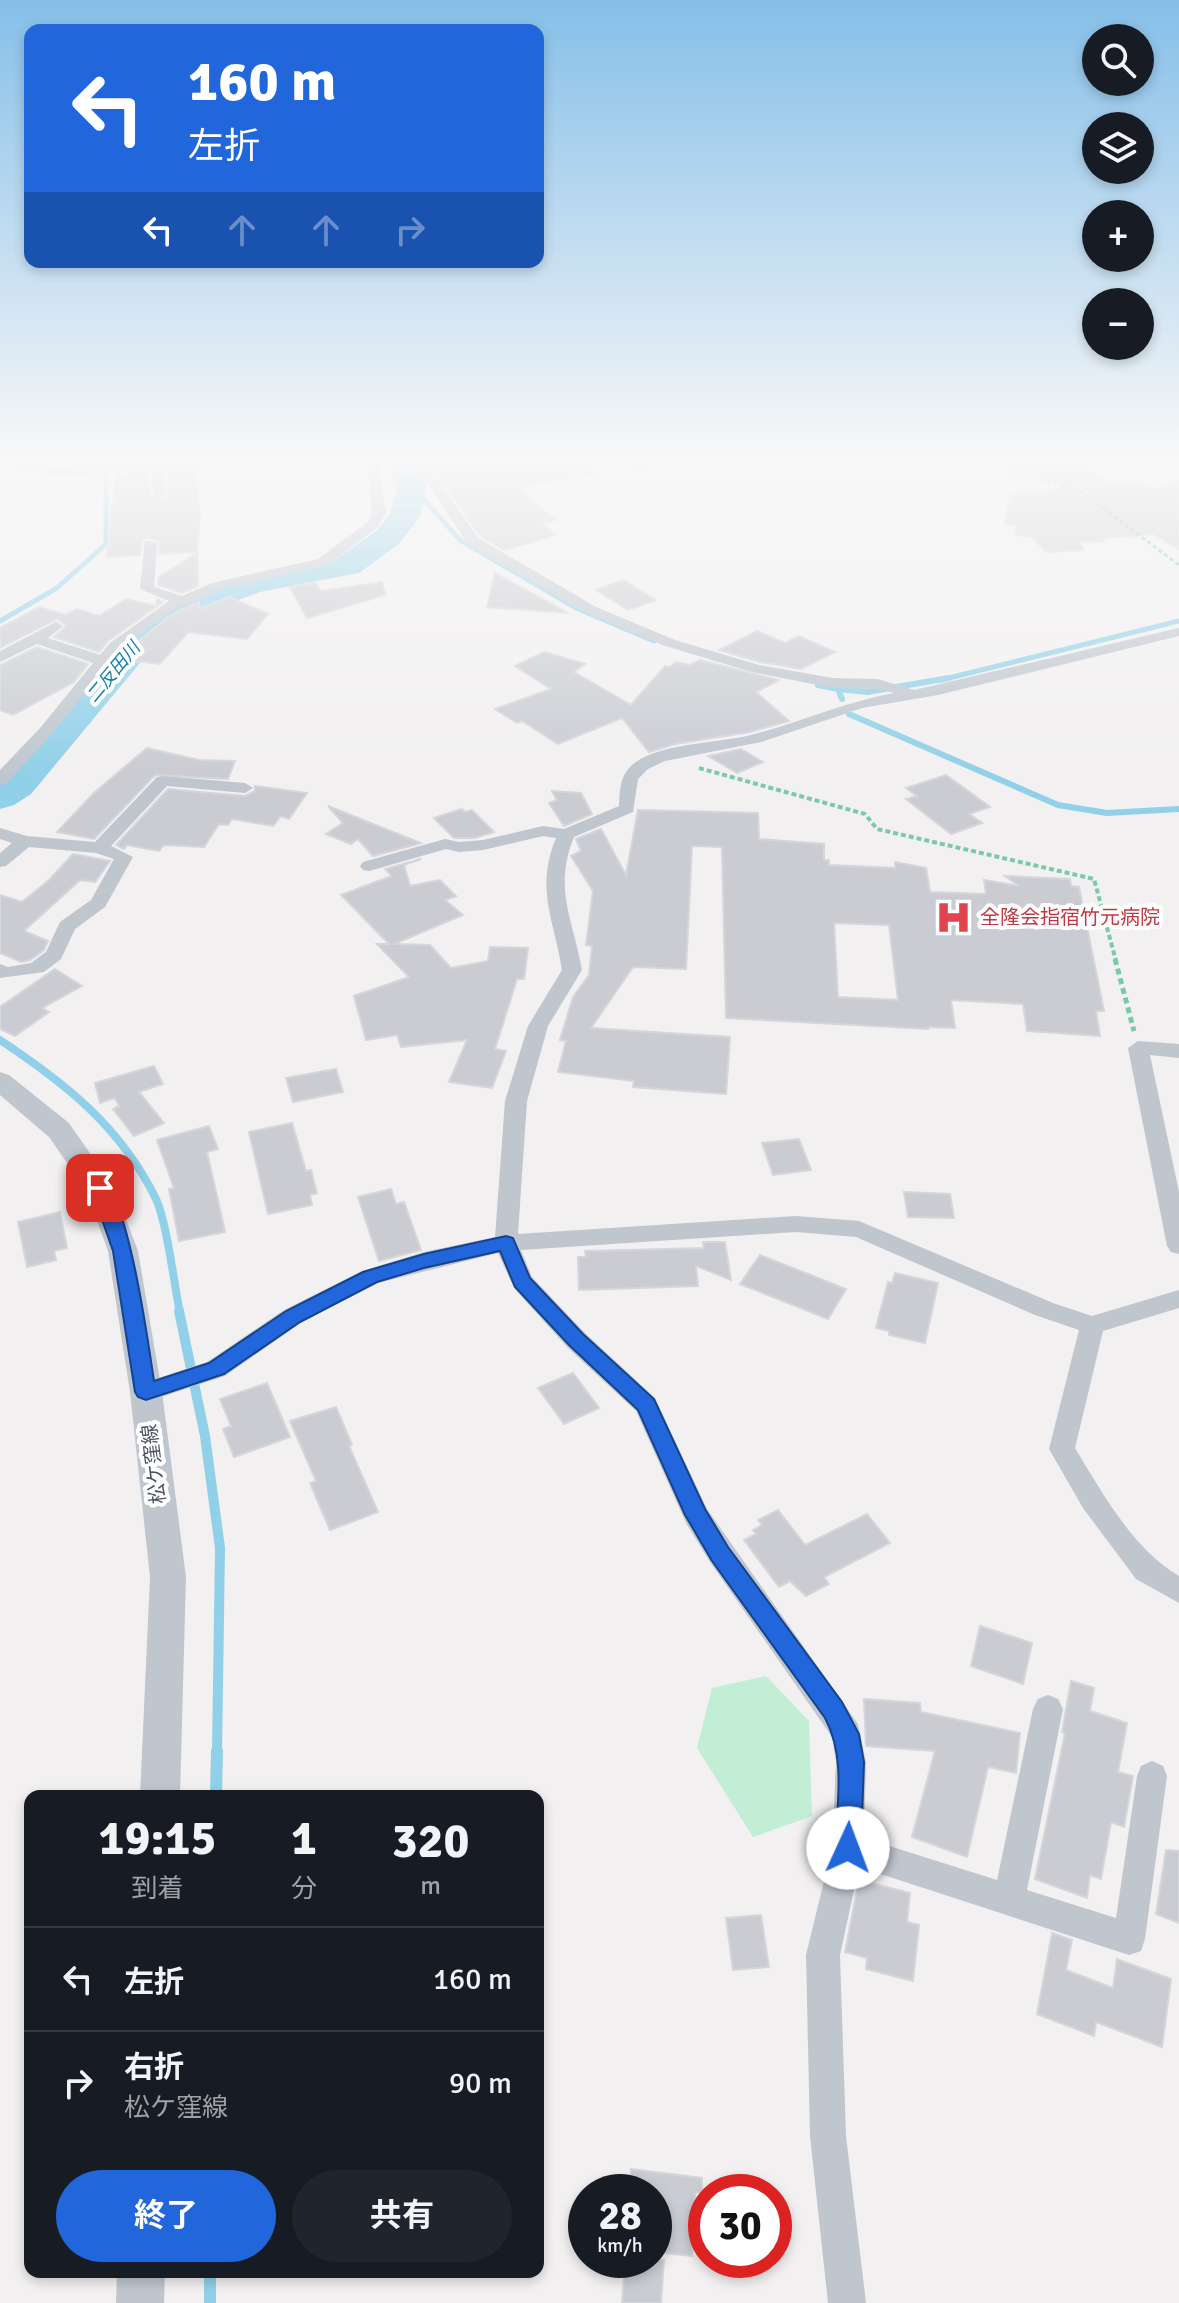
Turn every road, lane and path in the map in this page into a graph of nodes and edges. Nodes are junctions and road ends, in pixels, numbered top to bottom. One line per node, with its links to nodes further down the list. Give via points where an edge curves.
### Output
1 (149, 561): 4 (street, via 147,589)
2 (324, 561): 4 (street)
3 (508, 561): 10 (street, via 630,628 757,669)
4 (179, 600): 9 (street, via 127,635)
5 (56, 626): 7 (street)
6 (1179, 632): 10 (street, via 938,690)
7 (36, 639): 8 (street); 9 (street)
8 (0, 657)
9 (102, 661): 12 (street)
10 (909, 692): 11 (street, via 755,739)
11 (660, 757): 15 (street, via 630,778 627,808); 21 (path, via 865,814 877,829 1094,879)
12 (0, 780)
13 (245, 788): 17 (street, via 163,781)
14 (0, 833): 16 (street)
15 (566, 834): 19 (street, via 543,831 483,845 445,844); 24 (street, via 552,881 572,970 538,1026 516,1101)
16 (25, 841): 17 (street); 18 (street)
17 (99, 848): 20 (street, via 124,857 98,903 67,926 54,955 37,968)
18 (0, 862)
19 (369, 866)
20 (0, 970)
21 (1138, 1048): 22 (street); 25 (street)
22 (1179, 1051)
23 (0, 1081): 28 (street, 松ケ窪線, via 59,1130 100,1188 123,1251)
24 (506, 1243): 27 (street, via 796,1224 859,1229); 28 (street, via 370,1277 293,1316 213,1369); 33 (street, via 522,1282 646,1405 696,1515 847,1734)
25 (1179, 1246)
26 (1179, 1299): 27 (street)
27 (1092, 1325): 29 (street, via 1062,1449 1092,1500 1146,1571)
28 (159, 1387): 32 (street, 松ケ窪線, via 168,1577)
29 (1179, 1591)
30 (1048, 1709): 34 (street)
31 (1152, 1776): 34 (street, via 1129,1939)
32 (160, 1790)
33 (848, 1848): 34 (street); 37 (street, via 823,1955 828,2136)
34 (1009, 1900)
35 (141, 2278): 36 (street)
36 (140, 2303)
37 (847, 2303)

